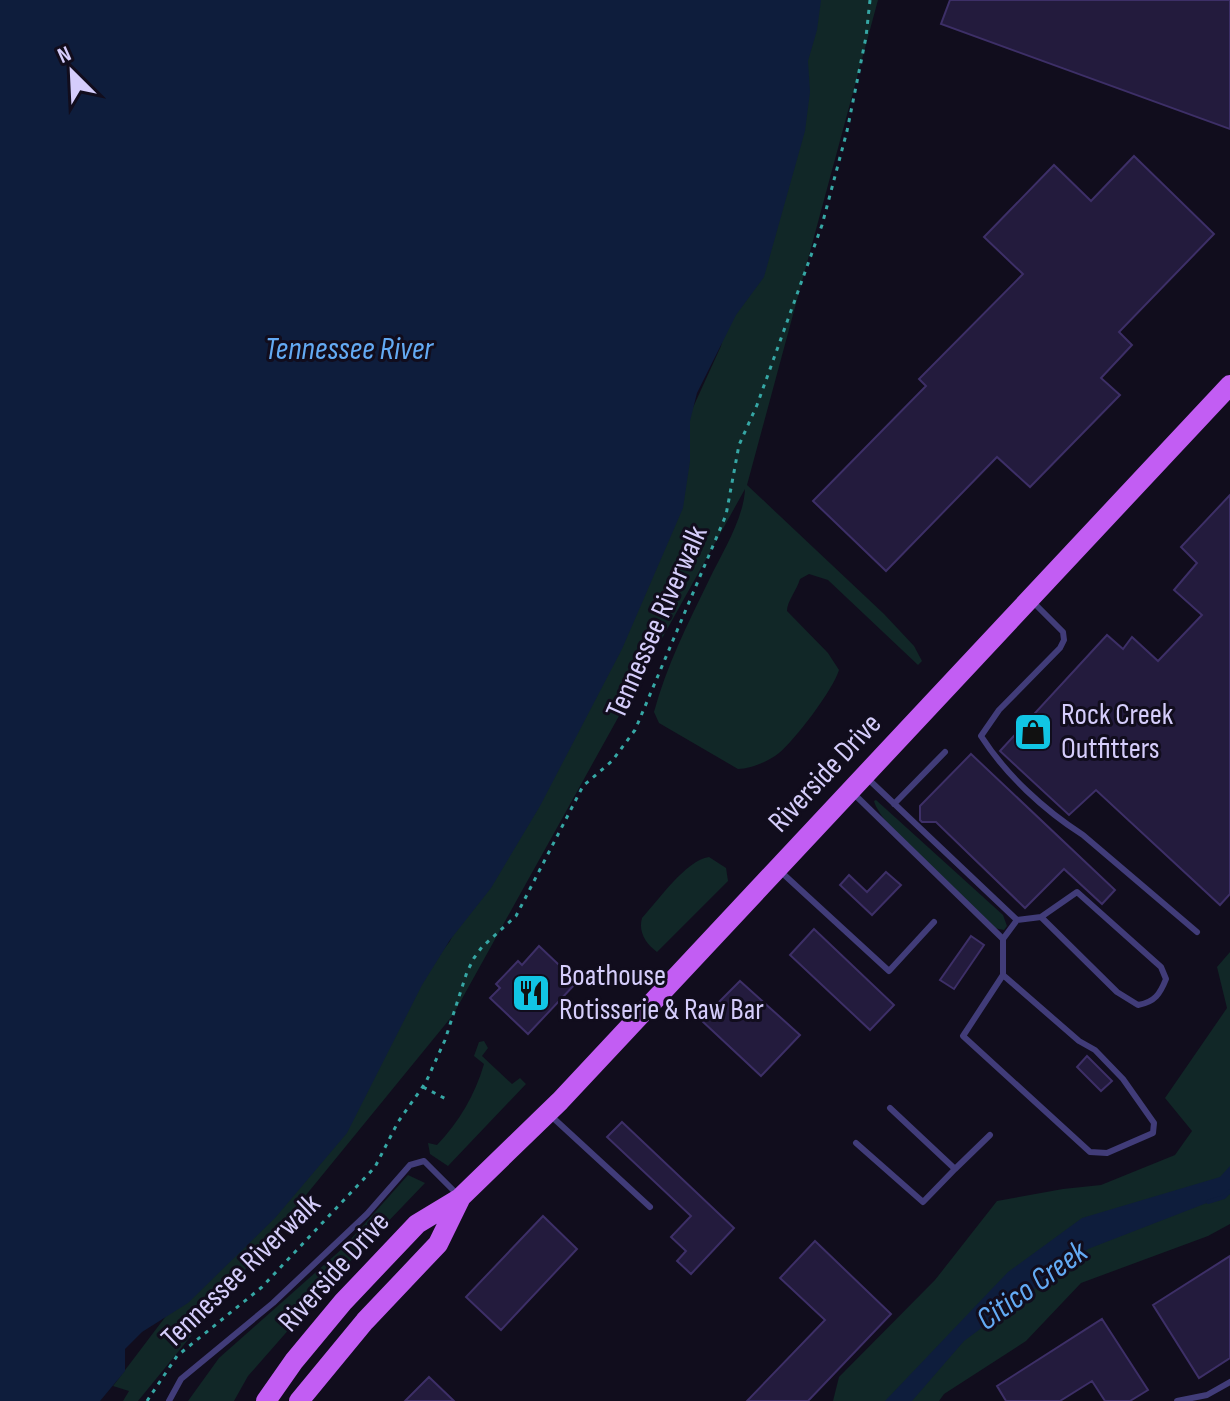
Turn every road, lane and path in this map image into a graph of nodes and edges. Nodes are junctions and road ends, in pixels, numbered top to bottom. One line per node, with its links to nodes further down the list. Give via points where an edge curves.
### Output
1 (870, 0): 14 (path, Tennessee Riverwalk, via 847,131 822,225 739,445 726,515 709,557 635,730 612,761 583,786 516,916 474,958)
2 (1230, 385): 3 (main road, Riverside Drive)
3 (1029, 599): 5 (main road, Riverside Drive); 11 (lane, via 1063,632 1064,640 981,736 998,762 1064,823)
4 (945, 752): 6 (lane)
5 (857, 783): 6 (lane); 7 (main road, Riverside Drive); 12 (lane)
6 (894, 804): 9 (lane)
7 (778, 868): 10 (lane, via 889,971); 17 (main road, Riverside Drive)
8 (1041, 917): 8 (lane, via 1077,892 1161,967 1166,979 1159,995 1138,1005 1117,992); 9 (lane)
9 (1017, 920): 12 (lane)
10 (934, 922)
11 (1197, 932)
12 (1003, 939): 13 (lane)
13 (1003, 975): 13 (lane, via 963,1036 1090,1152 1107,1153 1153,1133 1154,1123 1123,1079)
14 (423, 1087): 15 (path); 24 (path, Tennessee Riverwalk, via 375,1167 262,1287 177,1356)
15 (448, 1100)
16 (890, 1108): 20 (lane)
17 (548, 1113): 21 (main road, Riverside Drive); 22 (lane)
18 (990, 1135): 20 (lane)
19 (856, 1143): 20 (lane, via 923,1202)
20 (955, 1169)
21 (460, 1198): 25 (lane, via 424,1161 410,1165 367,1214 273,1303 181,1379); 26 (main road, Riverside Drive, via 417,1224 343,1302); 27 (main road, Riverside Drive, via 438,1244)
22 (650, 1207)
23 (1230, 1382): 28 (lane, via 1207,1395)
24 (147, 1401)
25 (169, 1401)
26 (266, 1401)
27 (299, 1401)
28 (1177, 1401)

